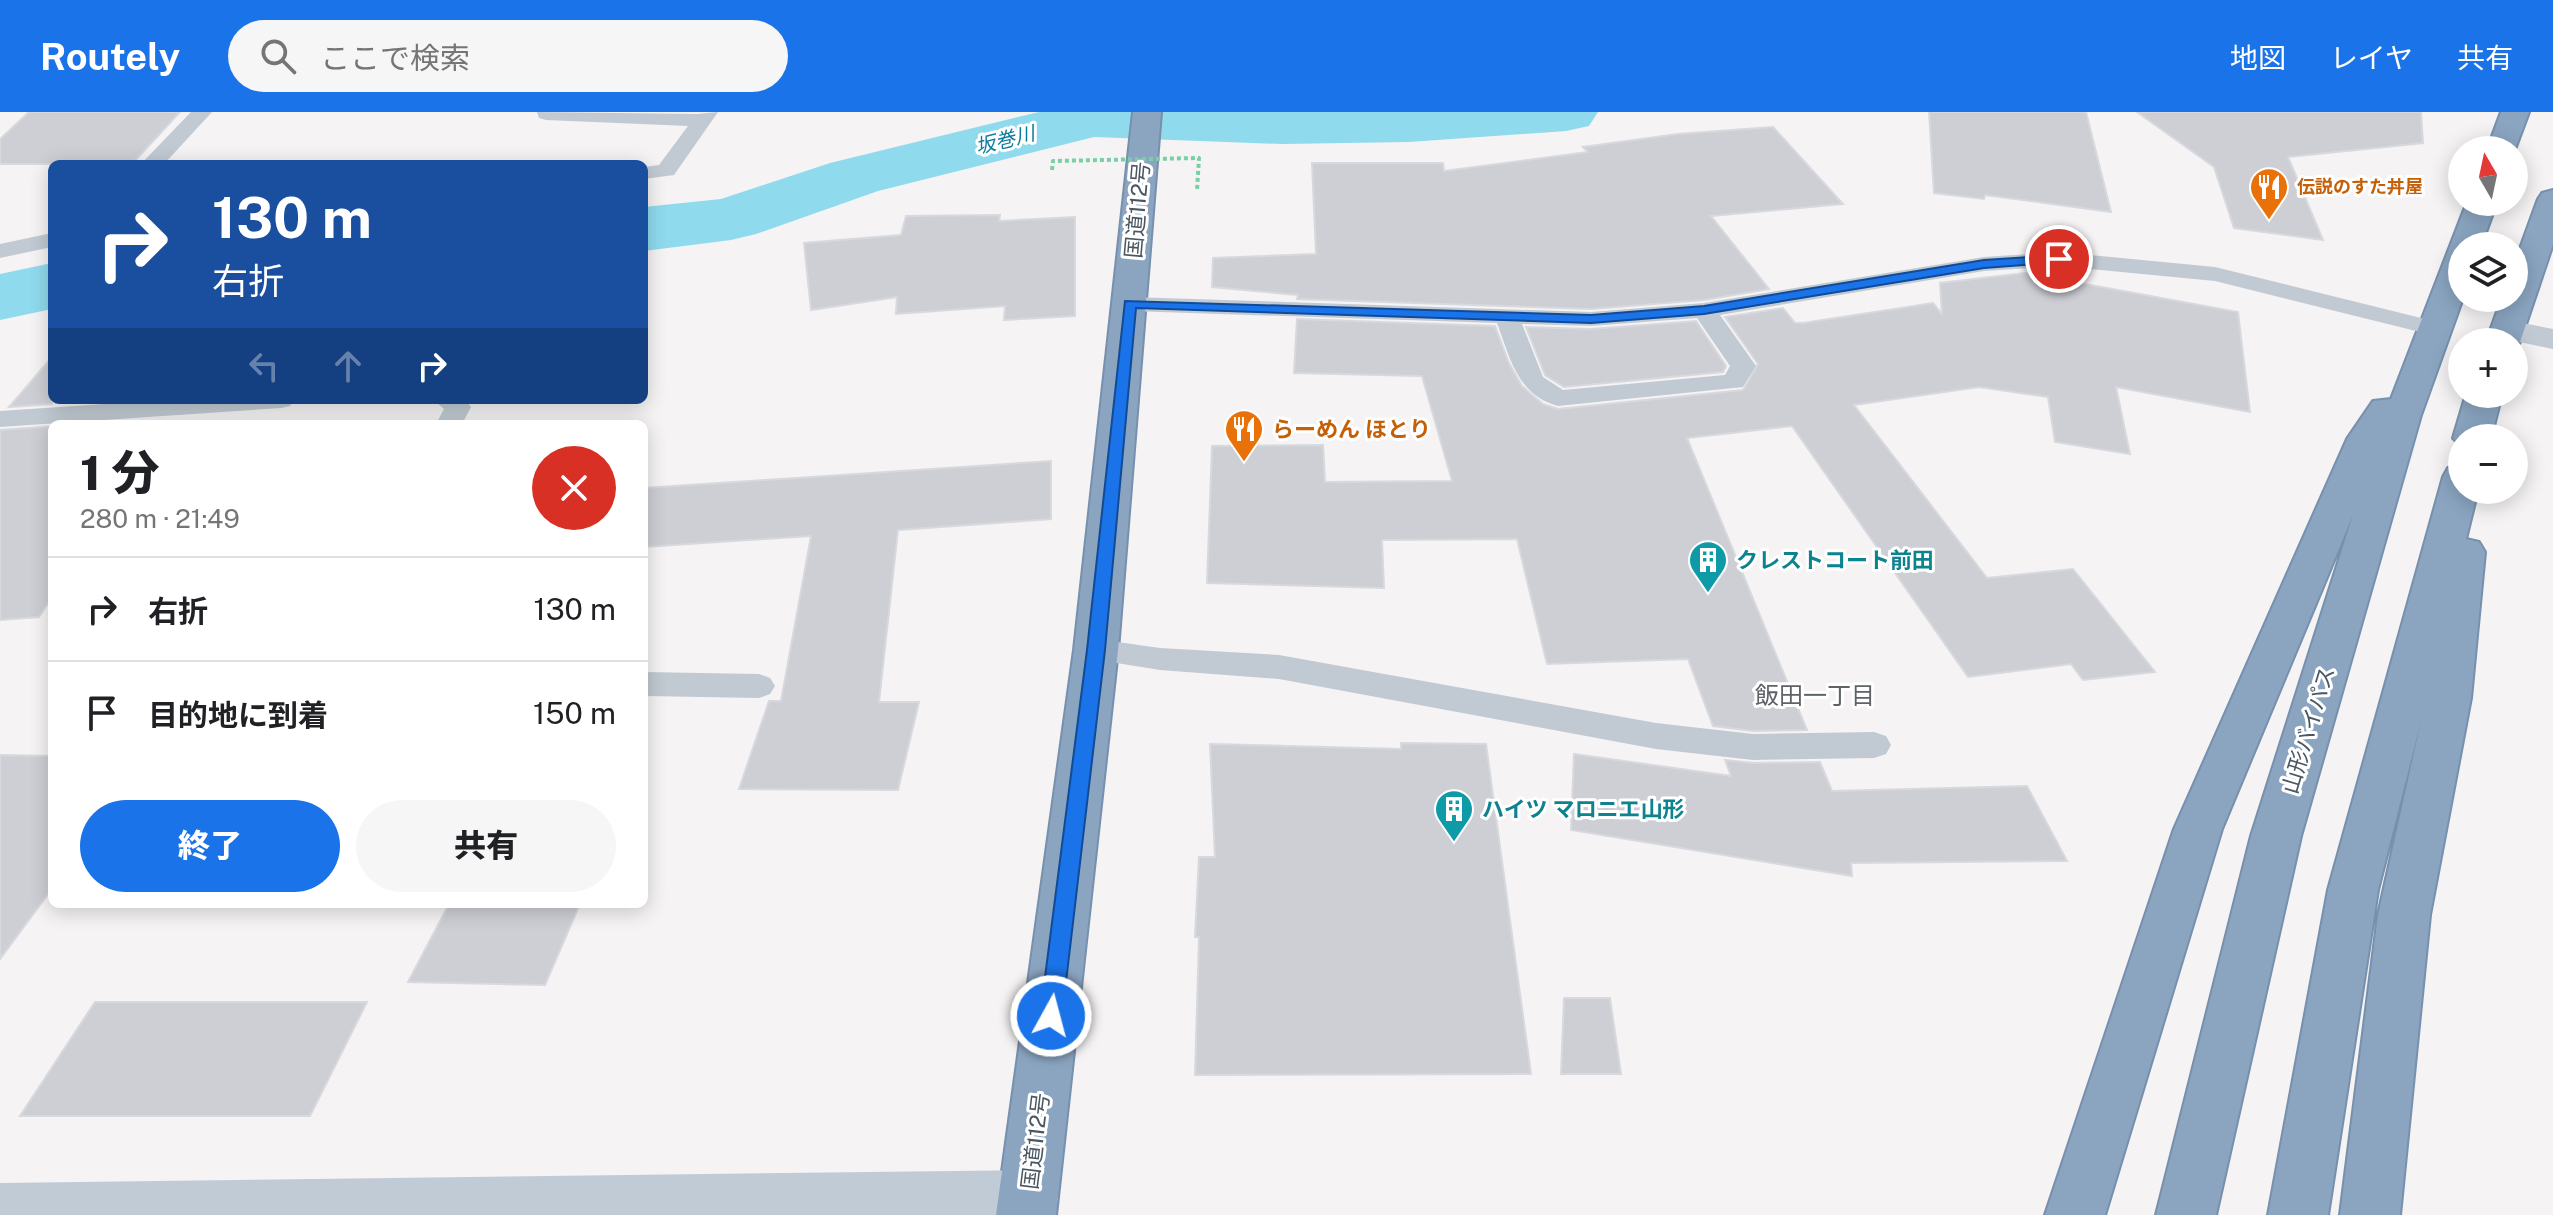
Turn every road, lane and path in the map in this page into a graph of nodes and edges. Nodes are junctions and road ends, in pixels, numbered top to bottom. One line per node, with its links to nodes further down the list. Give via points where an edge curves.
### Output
1 (202, 112): 7 (lane)
2 (548, 112): 4 (lane)
3 (2515, 112): 6 (highway)
4 (705, 116): 9 (lane, via 666,170)
5 (1145, 127): 15 (highway, 国道112号)
6 (2506, 136)
7 (156, 160)
8 (1052, 170): 10 (path, bridge, via 1053,161 1199,158)
9 (648, 172)
10 (1197, 190)
11 (2553, 199): 18 (highway)
12 (48, 241): 13 (lane)
13 (0, 251)
14 (2448, 295): 19 (highway, 山形バイパス)
15 (1130, 304): 17 (lane); 28 (highway, 国道112号)
16 (1704, 310): 17 (lane, via 1591,319); 17 (lane, via 1743,366 1734,382 1558,398 1532,381); 19 (lane, via 1984,264 2059,259 2215,274)
17 (1506, 316)
18 (2508, 328)
19 (2435, 332): 35 (highway, via 2366,439 2198,829); 36 (highway, 山形バイパス, via 2403,415 2276,836)
20 (2528, 337): 21 (street)
21 (2553, 339)
22 (222, 404): 24 (lane)
23 (453, 404): 25 (lane, via 458,407)
24 (0, 419)
25 (451, 420)
26 (2455, 504): 37 (highway, via 2353,890)
27 (2471, 504): 38 (highway, via 2448,698 2404,915)
28 (1096, 650): 31 (lane, via 1279,667 1656,736 1753,747); 32 (highway, 国道112号)
29 (648, 684): 30 (lane)
30 (759, 686)
31 (1874, 745)
32 (1027, 1207): 34 (street)
33 (0, 1213): 34 (street)
34 (164, 1213)
35 (2075, 1215)
36 (2186, 1215)
37 (2298, 1215)
38 (2370, 1215)

